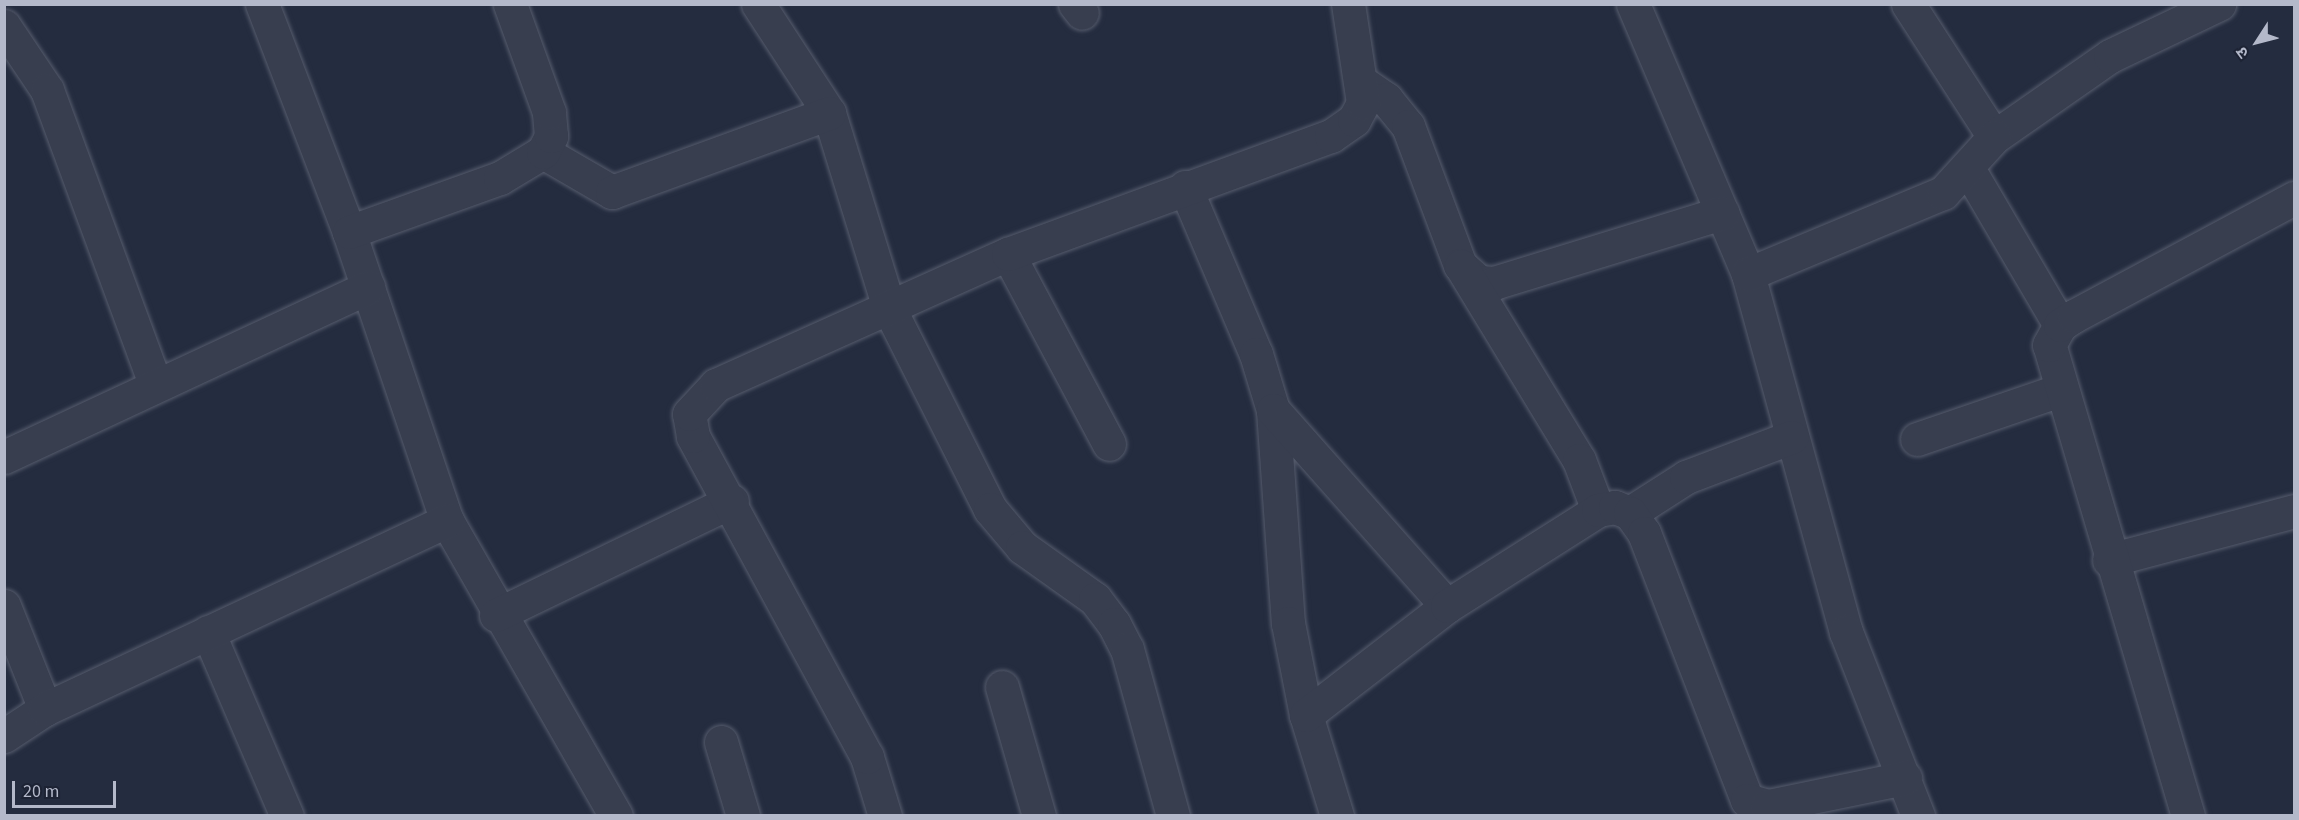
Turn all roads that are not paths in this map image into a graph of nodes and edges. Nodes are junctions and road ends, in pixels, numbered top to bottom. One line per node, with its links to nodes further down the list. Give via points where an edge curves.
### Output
1 (262, 4): 17 (street)
2 (758, 4): 10 (street)
3 (1348, 4): 9 (street)
4 (1633, 4): 16 (street)
5 (1908, 4): 11 (street)
6 (2219, 4): 11 (street, via 2110,56)
7 (519, 8): 12 (street, via 549,112 551,136)
8 (4, 26): 24 (street, via 47,90)
9 (1364, 84): 14 (street, via 1363,103 1354,120 1332,136); 19 (street, via 1386,99 1408,126)
10 (829, 112): 12 (street, via 612,192); 22 (street)
11 (1994, 137): 13 (street)
12 (543, 152): 17 (street, via 500,178)
13 (1969, 170): 20 (street, via 1922,204); 23 (street)
14 (1185, 187): 18 (street); 26 (street, via 1256,354)
15 (2295, 198): 23 (street)
16 (1722, 213): 19 (street, via 1494,283 1479,282); 20 (street)
17 (349, 232): 21 (street)
18 (1008, 254): 22 (street); 29 (street)
19 (1460, 265): 32 (street, via 1579,460)
20 (1748, 274): 27 (street)
21 (368, 287): 24 (street); 35 (street)
22 (889, 308): 31 (street, via 716,385 701,398 688,414 693,436); 52 (street, via 990,509 1022,547 1095,599 1114,624 1127,650)
23 (2060, 326): 25 (street, via 2049,345)
24 (155, 384): 30 (street)
25 (2060, 390): 28 (street); 36 (street)
26 (1273, 410): 38 (street); 43 (street, via 1280,460 1280,548)
27 (1792, 437): 34 (street, via 1686,477); 46 (street, via 1846,632)
28 (1917, 439)
29 (1109, 444)
30 (4, 457)
31 (732, 501): 39 (street); 50 (street, via 867,757)
32 (1598, 510): 34 (street, via 1615,507); 38 (street)
33 (2295, 511): 36 (street)
34 (1630, 513): 46 (street, via 1644,533 1747,800 1768,806)
35 (447, 521): 39 (street); 40 (street)
36 (2109, 560): 55 (street)
37 (4, 606): 42 (street)
38 (1447, 606): 43 (street)
39 (496, 615): 48 (street)
40 (208, 632): 42 (street); 47 (street)
41 (1002, 687): 51 (street)
42 (45, 709): 44 (street)
43 (1306, 714): 53 (street)
44 (4, 736)
45 (721, 742): 49 (street)
46 (1905, 778): 54 (street)
47 (287, 816)
48 (616, 816)
49 (743, 816)
50 (885, 816)
51 (1039, 816)
52 (1173, 816)
53 (1337, 816)
54 (1918, 816)
55 (2188, 816)

